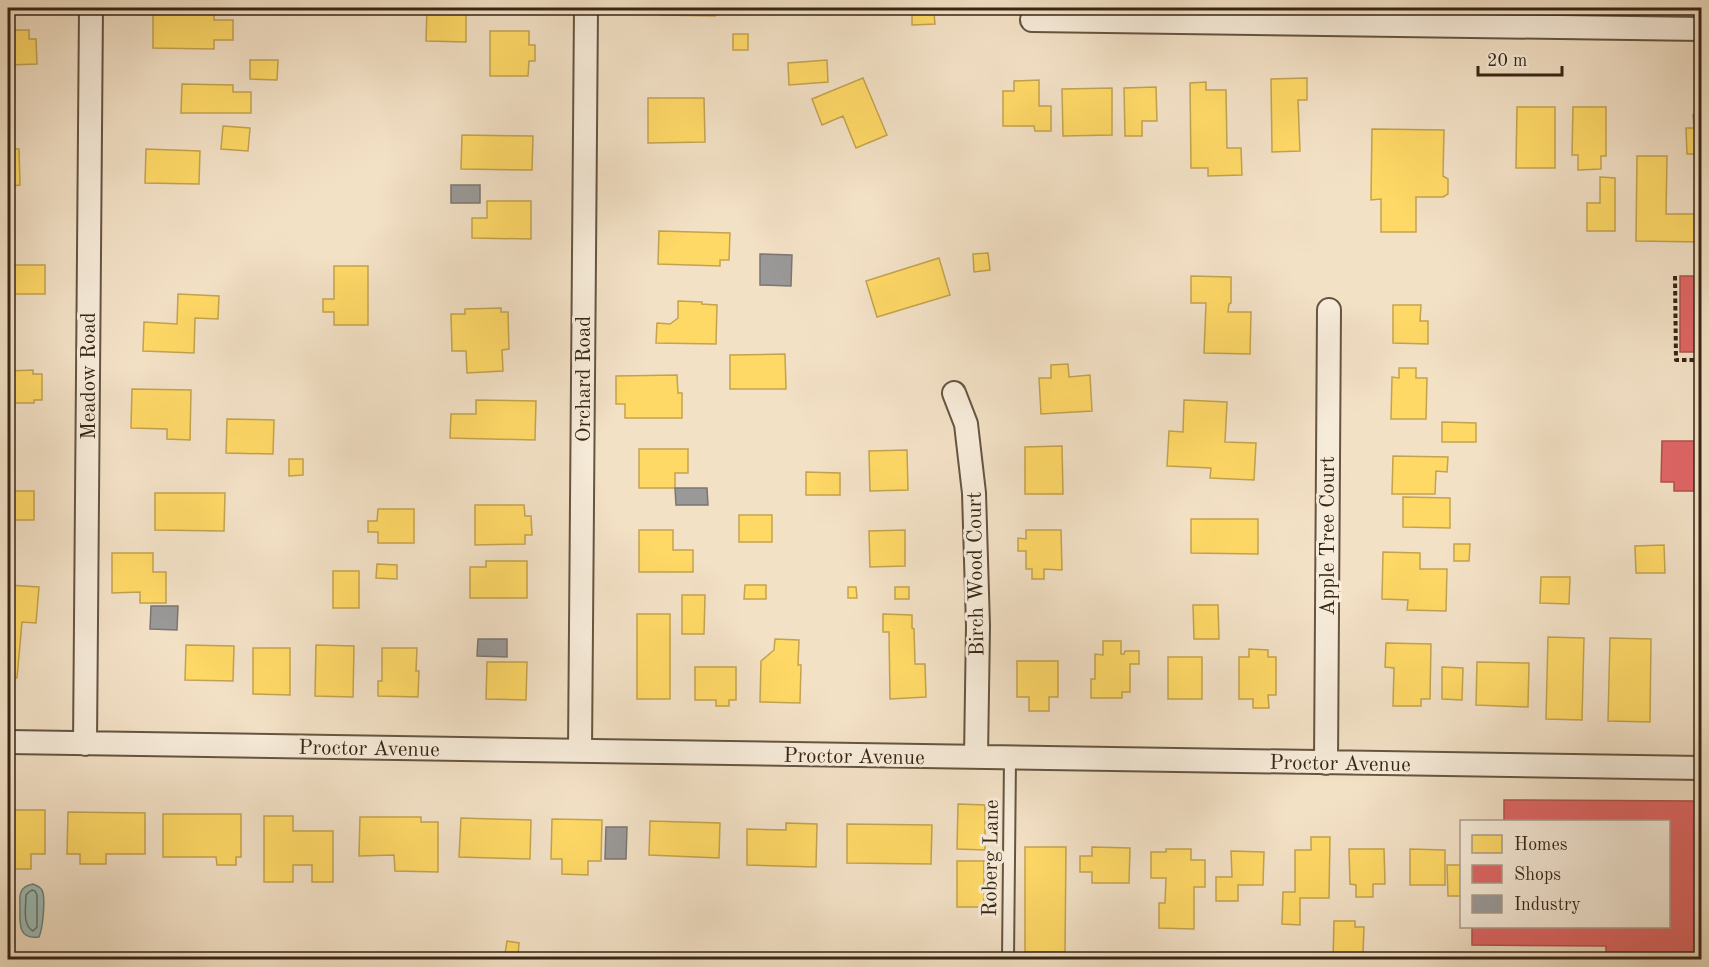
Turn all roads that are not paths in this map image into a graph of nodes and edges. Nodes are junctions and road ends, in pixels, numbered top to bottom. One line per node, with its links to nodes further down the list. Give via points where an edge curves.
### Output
1 (91, 8): 8 (street, Meadow Road)
2 (586, 8): 9 (street, Orchard Road)
3 (1032, 20): 4 (street)
4 (1701, 29)
5 (1329, 310): 12 (street, Apple Tree Court)
6 (954, 393): 10 (street, Birch Wood Court, via 966,424 974,493)
7 (8, 742): 8 (street, Proctor Avenue)
8 (85, 744): 9 (street, Proctor Avenue)
9 (580, 751): 10 (street, Proctor Avenue)
10 (976, 757): 11 (street, Proctor Avenue)
11 (1010, 758): 12 (street, Proctor Avenue); 14 (lane, Roberg Lane)
12 (1326, 763): 13 (street, Proctor Avenue)
13 (1701, 768)
14 (1008, 960)

